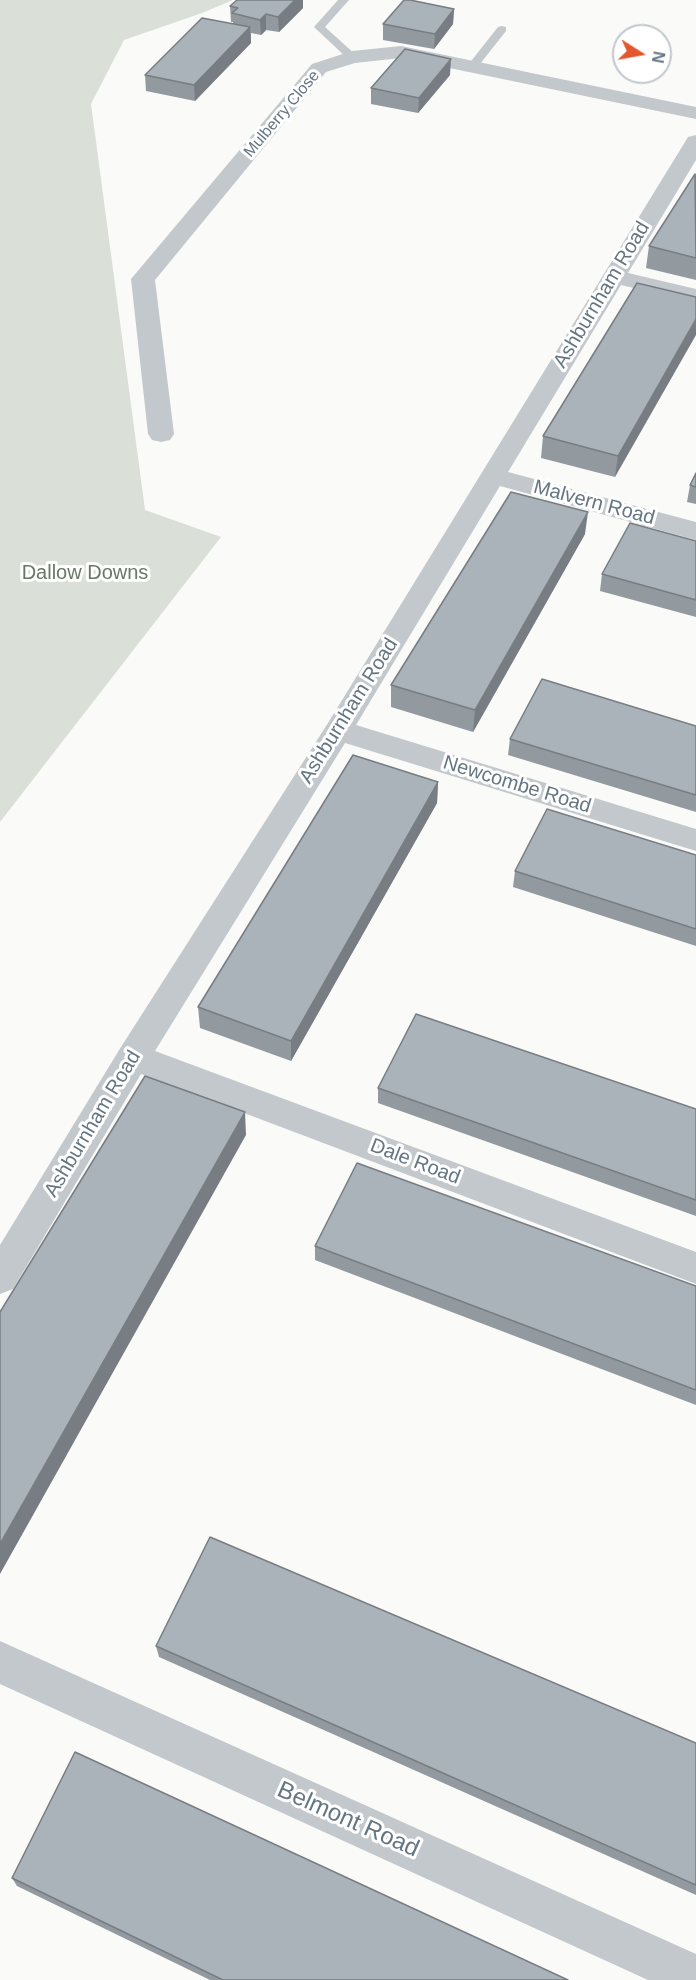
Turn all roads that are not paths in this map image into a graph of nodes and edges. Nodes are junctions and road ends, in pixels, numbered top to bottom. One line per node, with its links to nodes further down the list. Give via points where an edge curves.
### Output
1 (344, 0): 3 (lane, via 318,27)
2 (502, 29): 4 (lane)
3 (352, 57): 4 (street, Mulberry Close, via 401,52); 9 (street, Mulberry Close, via 319,68 143,279)
4 (472, 67): 5 (street, Mulberry Close)
5 (696, 113)
6 (696, 142): 7 (street, Ashburnham Road)
7 (613, 276): 8 (street); 10 (street, Ashburnham Road)
8 (696, 296)
9 (161, 434)
10 (492, 476): 11 (street, Malvern Road); 12 (street, Ashburnham Road)
11 (696, 531)
12 (338, 730): 13 (street, Newcombe Road); 14 (street, Ashburnham Road)
13 (696, 840)
14 (133, 1057): 15 (street, Dale Road); 16 (street, Ashburnham Road)
15 (696, 1268)
16 (0, 1278)
17 (0, 1662): 18 (street, Belmont Road)
18 (696, 1978)

